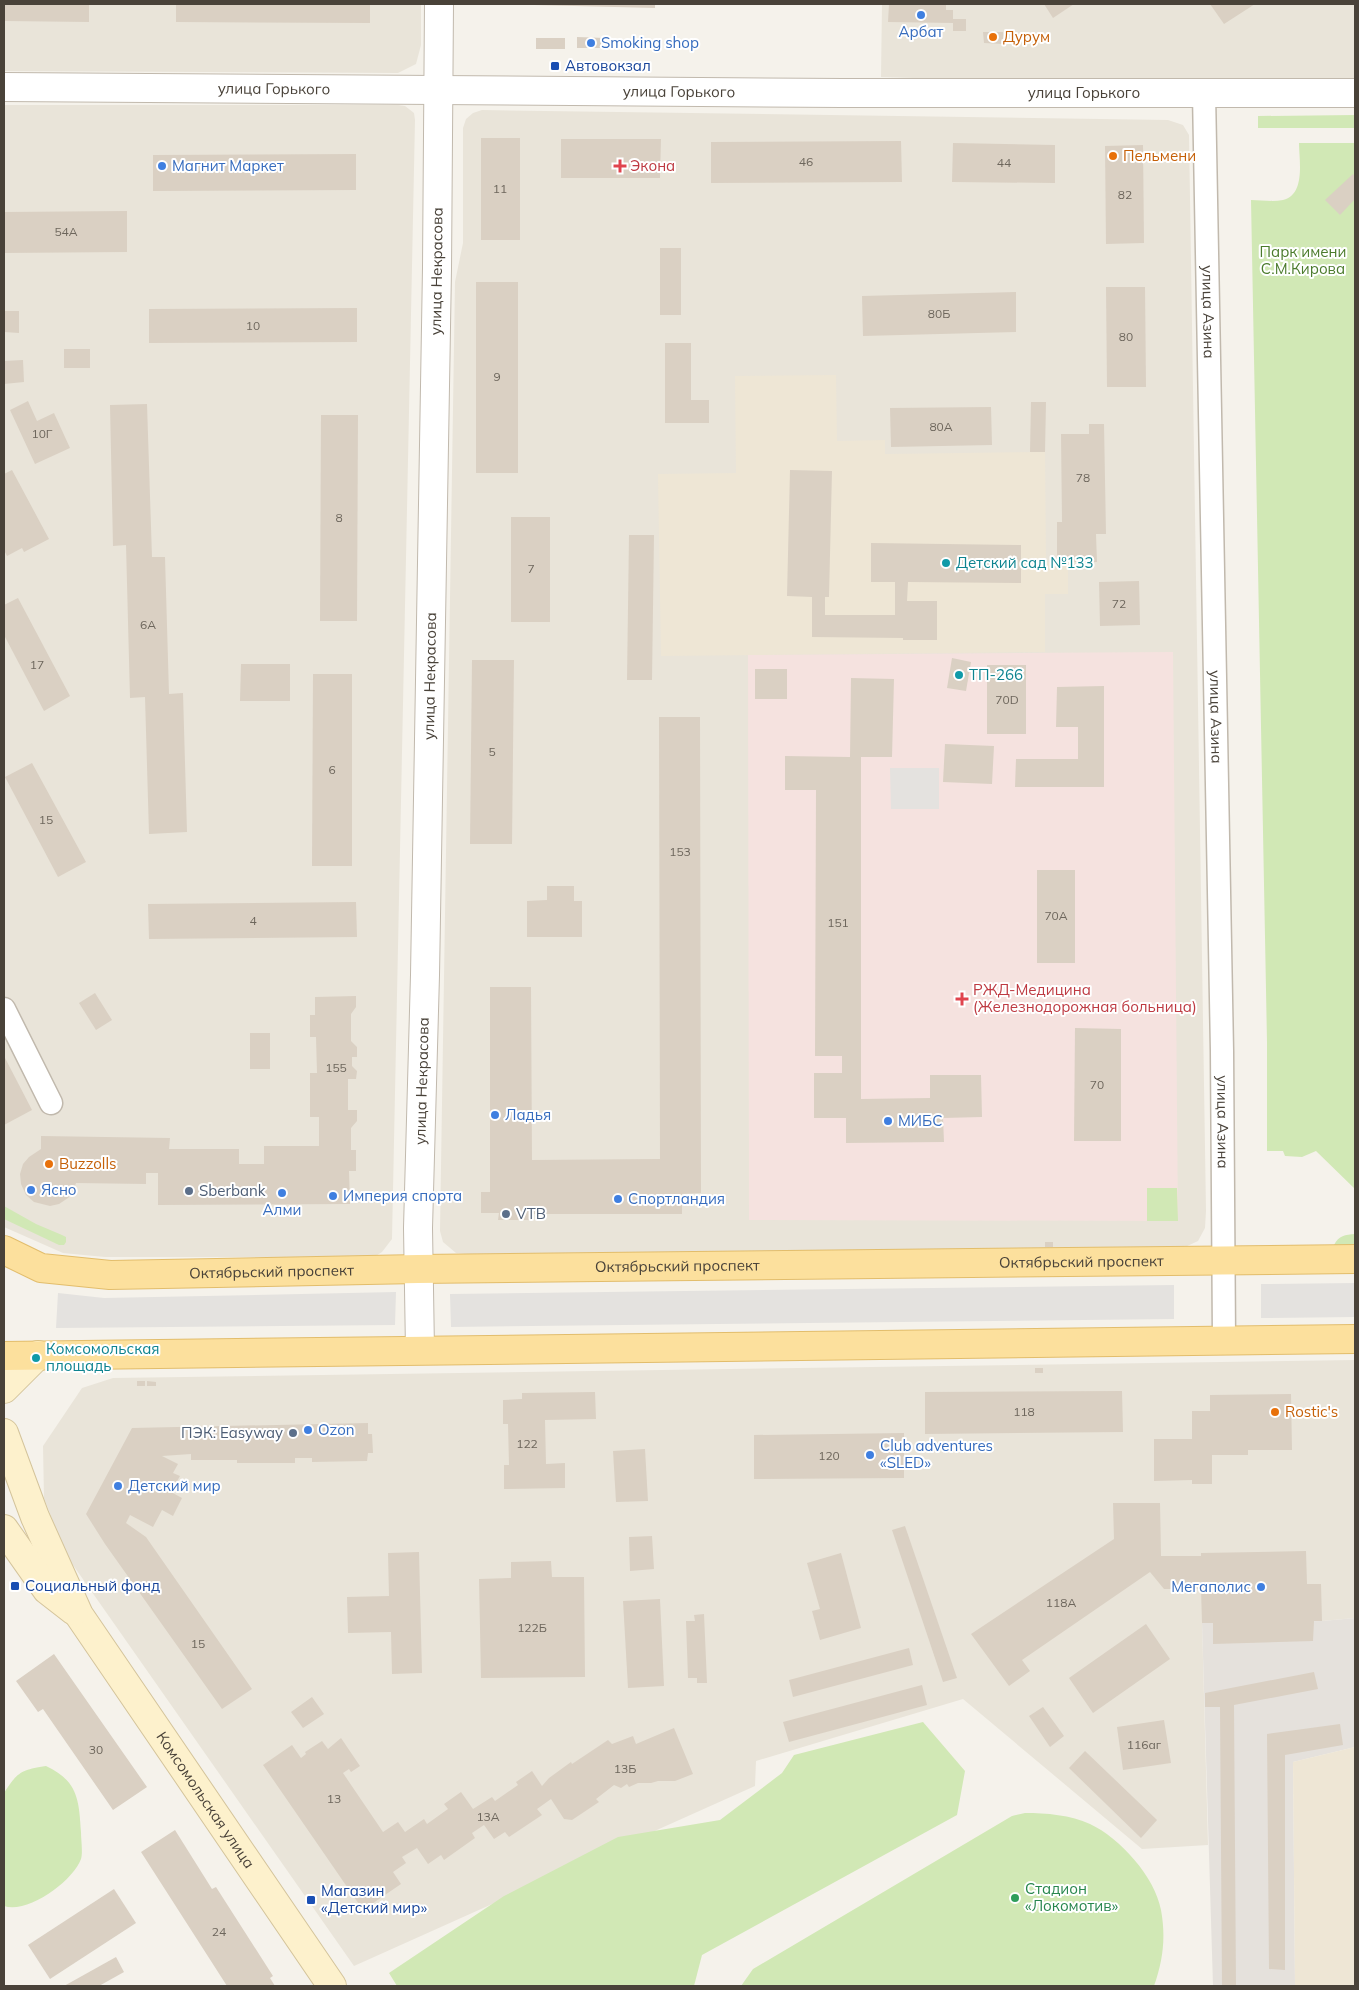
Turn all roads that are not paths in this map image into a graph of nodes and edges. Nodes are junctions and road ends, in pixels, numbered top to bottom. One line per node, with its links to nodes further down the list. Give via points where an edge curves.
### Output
1 (439, 4): 3 (street, улица Некрасова)
2 (4, 87): 3 (street, улица Горького)
3 (439, 89): 4 (street, улица Горького); 11 (street, улица Некрасова)
4 (1204, 93): 5 (street, улица Горького); 10 (street, улица Азина)
5 (1355, 93)
6 (4, 1009): 7 (street)
7 (51, 1102)
8 (4, 1250): 11 (main road, Октябрьский проспект, via 41,1268 110,1275)
9 (1355, 1259): 10 (main road, Октябрьский проспект)
10 (1224, 1260): 11 (main road, Октябрьский проспект); 12 (street, улица Азина)
11 (418, 1268): 14 (street, улица Некрасова)
12 (1224, 1339): 13 (main road); 14 (main road)
13 (1355, 1339)
14 (420, 1350): 15 (main road)
15 (38, 1355): 16 (main road); 17 (main road)
16 (4, 1356)
17 (4, 1389)
18 (4, 1433): 20 (main road, Комсомольская улица, via 35,1517)
19 (4, 1529): 20 (main road, Комсомольская улица, via 47,1590)
20 (79, 1615): 21 (main road, Комсомольская улица)
21 (332, 1986)

